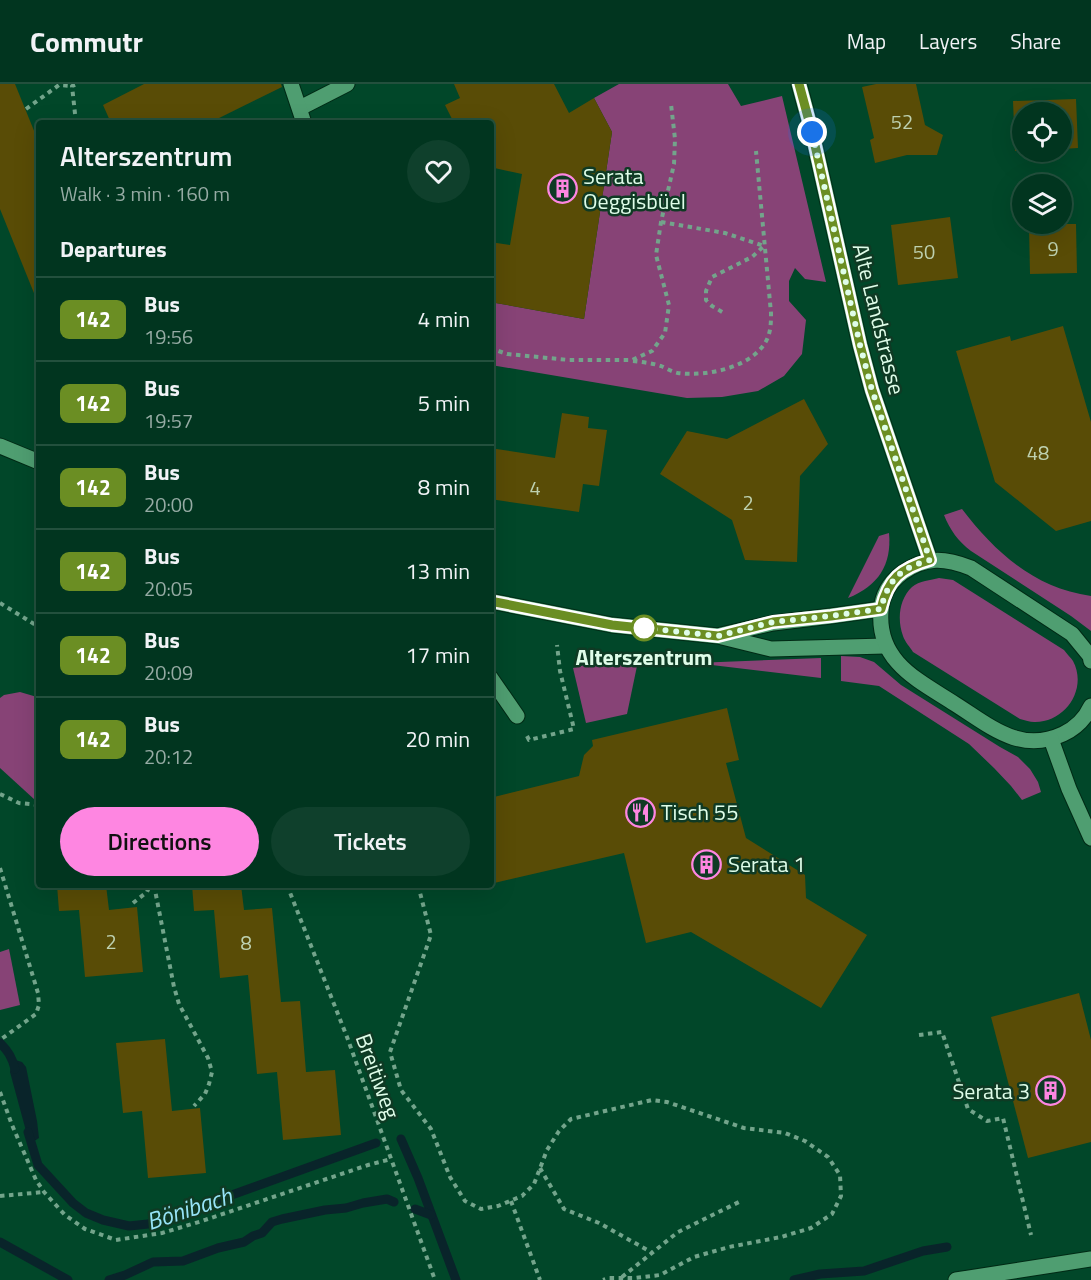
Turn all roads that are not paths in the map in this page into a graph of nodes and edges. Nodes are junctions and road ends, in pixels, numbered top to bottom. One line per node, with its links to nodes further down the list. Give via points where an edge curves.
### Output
1 (291, 84): 4 (main road)
2 (347, 84): 4 (main road)
3 (799, 84): 7 (main road, Alte Landstrasse, via 869,379)
4 (302, 116)
5 (0, 446): 6 (main road)
6 (36, 461)
7 (930, 560): 9 (main road, via 897,576 885,592); 12 (main road, via 953,561 971,568 1072,634)
8 (494, 602): 10 (main road, via 612,625)
9 (881, 609): 10 (main road, via 773,622); 11 (main road, via 880,628)
10 (718, 636): 11 (main road, via 771,649)
11 (885, 646): 16 (main road, via 916,679 993,728 1017,740)
12 (1091, 661)
13 (494, 682): 15 (main road)
14 (1091, 706): 16 (main road, via 1074,728)
15 (517, 716)
16 (1051, 740): 17 (main road)
17 (1091, 838)
18 (1091, 1259): 19 (main road)
19 (1010, 1276): 20 (main road)
20 (956, 1280)

